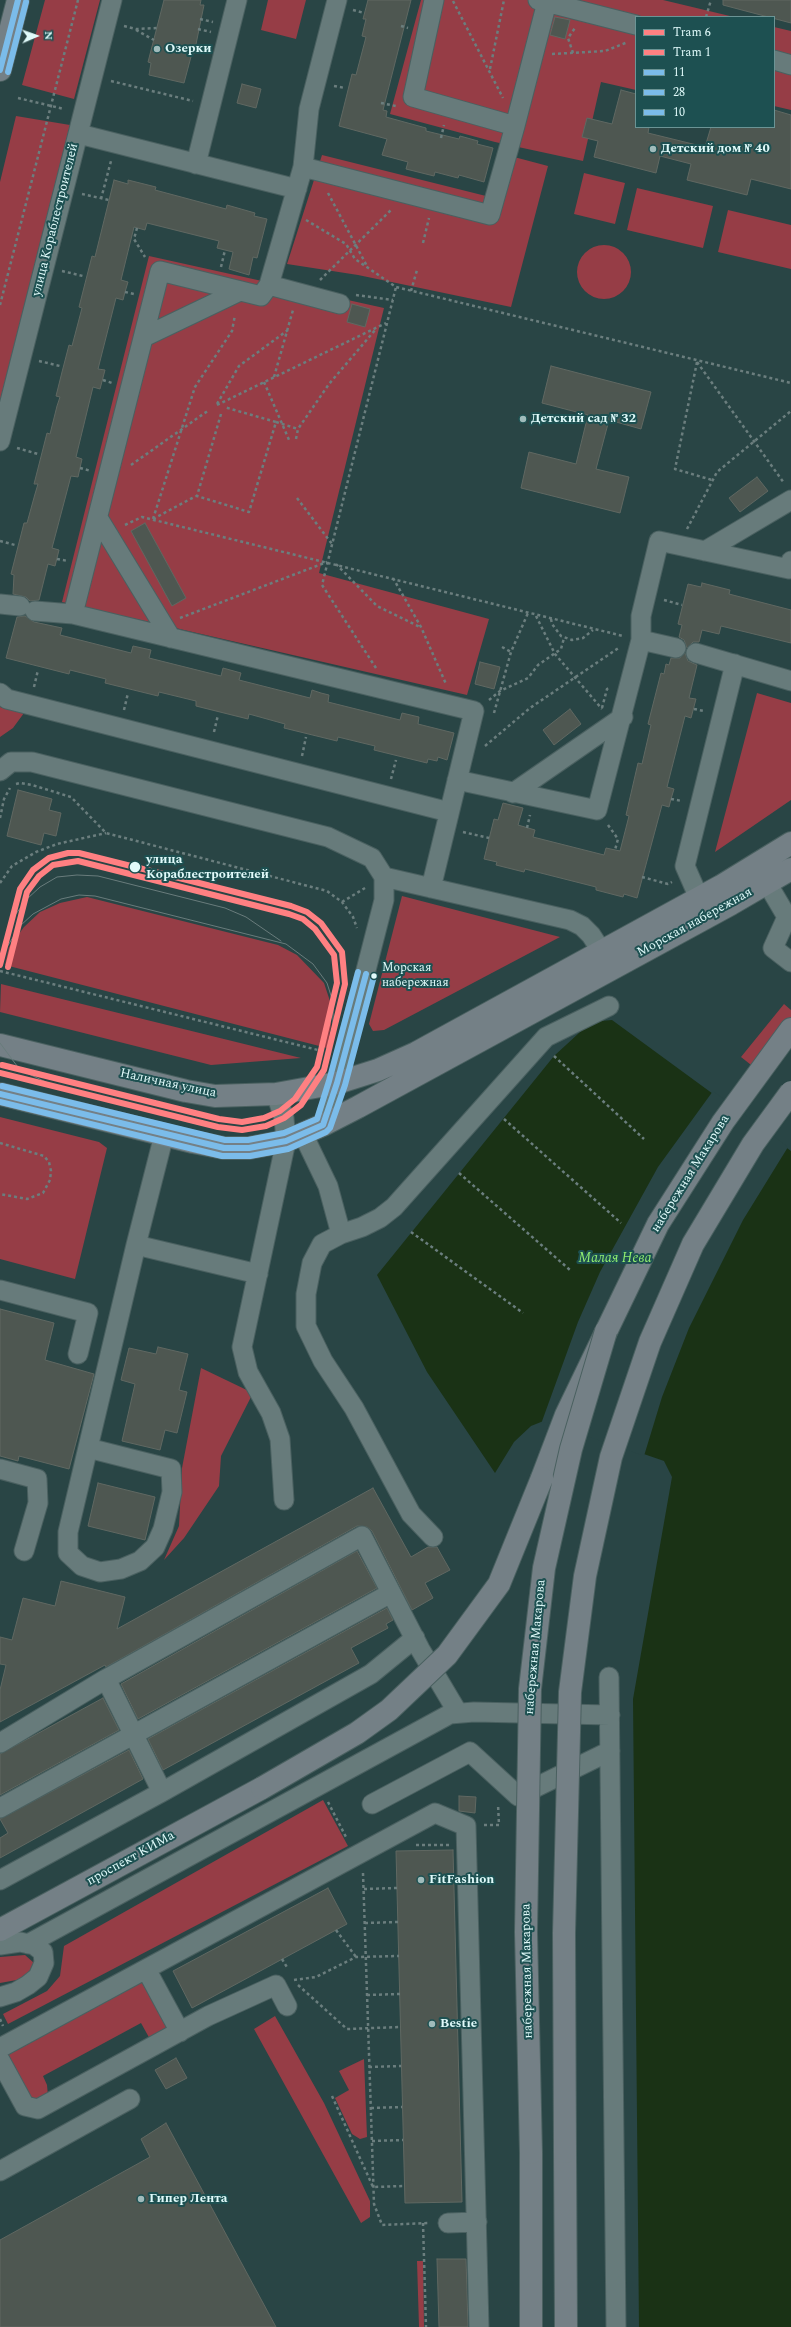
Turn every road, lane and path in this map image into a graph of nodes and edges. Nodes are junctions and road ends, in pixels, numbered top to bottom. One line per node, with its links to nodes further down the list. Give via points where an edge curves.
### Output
1 (18, 0): 22 (main road)
2 (78, 0): 27 (path)
3 (112, 0): 30 (street, улица Кораблестроителей)
4 (237, 0): 32 (street)
5 (337, 0): 33 (street, via 309,110)
6 (434, 0): 29 (street, via 413,97)
7 (453, 0): 23 (path)
8 (504, 0): 23 (path)
9 (711, 0): 12 (path)
10 (542, 1): 11 (street); 29 (street)
11 (586, 12): 16 (street); 18 (path, via 568,38)
12 (706, 16)
13 (128, 27): 15 (path)
14 (157, 28): 15 (path)
15 (136, 29): 17 (path)
16 (634, 33): 18 (path, via 605,51)
17 (154, 40)
18 (573, 53): 19 (path)
19 (550, 54)
20 (775, 60): 21 (street)
21 (791, 65)
22 (0, 70)
23 (490, 70): 29 (path)
24 (109, 80): 26 (path)
25 (18, 98): 27 (path)
26 (198, 102)
27 (51, 106): 28 (path); 57 (path)
28 (71, 111)
29 (515, 126): 39 (street, via 490,215)
30 (79, 134): 31 (street); 78 (street, улица Кораблестроителей)
31 (115, 143): 32 (street); 37 (path)
32 (196, 164): 34 (street)
33 (309, 168): 34 (street); 36 (street); 43 (path)
34 (297, 189): 40 (street)
35 (81, 194): 37 (path)
36 (408, 194): 39 (street); 43 (path)
37 (101, 198): 38 (path)
38 (109, 200)
39 (434, 201): 42 (path)
40 (290, 211): 44 (path, via 346,244); 50 (street)
41 (137, 228): 45 (path, via 134,239)
42 (423, 243)
43 (356, 245): 44 (path); 46 (path)
44 (350, 251): 46 (path, via 355,259); 54 (path)
45 (145, 257)
46 (368, 268): 51 (path)
47 (418, 270): 53 (path)
48 (62, 271): 49 (path)
49 (83, 276)
50 (270, 285): 52 (street, via 261,296); 54 (street)
51 (396, 287): 53 (path); 55 (path)
52 (240, 291): 61 (street); 61 (street, via 160,271); 75 (path, via 232,331 195,387)
53 (411, 291): 63 (path)
54 (302, 294): 56 (street); 60 (path)
55 (393, 300): 56 (path, via 356,295); 58 (path)
56 (340, 304)
57 (0, 305)
58 (387, 323): 59 (path); 91 (path)
59 (377, 328): 65 (path); 74 (path, via 329,384)
60 (288, 330): 65 (path); 66 (path, via 239,366 217,404)
61 (144, 337): 83 (street)
62 (39, 361): 64 (path)
63 (697, 362): 67 (path); 79 (path); 82 (path, via 675,469)
64 (60, 366)
65 (274, 377): 66 (path)
66 (264, 382): 73 (path)
67 (791, 383)
68 (224, 406): 72 (path)
69 (209, 410): 75 (path)
70 (791, 411): 79 (path)
71 (221, 414): 85 (path)
72 (276, 422): 73 (path); 85 (path, via 250,512)
73 (282, 424): 74 (path); 77 (path)
74 (298, 429): 76 (path)
75 (182, 430): 83 (path); 88 (path)
76 (296, 439)
77 (289, 440)
78 (0, 441)
79 (754, 441): 82 (path, via 717,472); 84 (path)
80 (17, 448): 81 (path)
81 (38, 454)
82 (712, 480): 93 (path)
83 (107, 482): 87 (street)
84 (789, 493): 94 (street)
85 (197, 496): 88 (path)
86 (297, 498): 91 (path)
87 (98, 518): 89 (street); 101 (street)
88 (153, 519): 89 (path, via 142,517); 95 (path)
89 (108, 534): 106 (street)
90 (0, 541): 92 (path)
91 (332, 544): 95 (path)
92 (15, 545)
93 (679, 545): 94 (street); 108 (street, via 660,541)
94 (705, 551): 96 (street, via 789,569)
95 (327, 561): 97 (path); 106 (path); 117 (path, via 322,585)
96 (791, 561)
97 (335, 563): 98 (path); 104 (path, via 378,606)
98 (393, 578): 100 (path); 104 (path)
99 (12, 609): 101 (street)
100 (528, 613): 102 (path); 111 (path)
101 (73, 614): 106 (street)
102 (536, 615): 103 (path); 113 (path)
103 (551, 619): 105 (path); 107 (path)
104 (421, 627): 120 (path)
105 (593, 630): 107 (path, via 583,638); 108 (path)
106 (167, 631): 117 (street)
107 (564, 638): 113 (path, via 561,649)
108 (637, 639): 110 (street); 115 (path); 123 (street)
109 (502, 647): 111 (path)
110 (676, 648)
111 (511, 652): 118 (path)
112 (696, 653): 114 (street)
113 (555, 654): 115 (path); 118 (path, via 538,665 528,678)
114 (734, 664): 116 (street); 138 (street, via 685,866)
115 (574, 678): 123 (path); 125 (path, via 530,708)
116 (791, 681)
117 (391, 691): 120 (street)
118 (500, 691): 121 (path); 122 (path)
119 (0, 693): 130 (street, via 7,699)
120 (456, 707): 121 (street)
121 (474, 711): 127 (street)
122 (492, 719)
123 (619, 720): 128 (street); 128 (street, via 598,810)
124 (486, 740): 125 (path)
125 (484, 746): 127 (path)
126 (0, 771): 137 (street, via 11,762 32,762 328,837 372,858)
127 (458, 776): 128 (street); 130 (street)
128 (513, 793)
129 (0, 818): 132 (path, via 4,799 11,786 20,783 71,797)
130 (447, 820): 133 (path); 142 (street)
131 (608, 825): 135 (path, via 618,839)
132 (106, 833): 140 (path, via 57,844 36,852 12,866); 144 (path, via 327,891 342,902 353,917)
133 (489, 838)
134 (791, 842): 143 (main road, Морская набережная)
135 (615, 850)
136 (791, 869): 141 (main road, Морская набережная)
137 (384, 876): 142 (street); 153 (street, via 384,900)
138 (689, 876): 139 (path, via 668,884); 143 (street)
139 (642, 877)
140 (0, 883)
141 (767, 883): 146 (street, via 787,917 773,948); 158 (main road, Морская набережная)
142 (431, 888): 145 (street, via 570,920 582,926 591,935)
143 (699, 898): 145 (main road, Морская набережная)
144 (359, 935)
145 (602, 952): 153 (main road, Морская набережная, via 416,1052 378,1070)
146 (791, 962)
147 (0, 971): 151 (path)
148 (609, 1006): 167 (street, via 546,1037 394,1207 380,1218)
149 (791, 1029): 173 (main road, набережная Макарова, via 723,1122 658,1224)
150 (0, 1046): 156 (main road, Наличная улица, via 186,1091 215,1096)
151 (330, 1053)
152 (554, 1056): 161 (path)
153 (337, 1083): 156 (main road, Наличная улица); 158 (street)
154 (791, 1092): 238 (main road, bridge, via 753,1144 693,1244 650,1342 611,1457 585,1576 569,1714 564,1933)
155 (0, 1094): 159 (main road)
156 (276, 1094): 160 (street)
157 (504, 1118): 165 (path)
158 (323, 1125): 160 (main road)
159 (164, 1135): 160 (main road, via 224,1148 250,1148); 168 (street)
160 (294, 1137): 167 (street, via 328,1186); 170 (street)
161 (644, 1139)
162 (0, 1143): 164 (path, via 44,1156 51,1171 50,1180 43,1193 27,1199)
163 (459, 1173): 169 (path)
164 (0, 1194)
165 (621, 1223)
166 (411, 1232): 172 (path)
167 (341, 1234): 178 (street, via 322,1244 312,1264 306,1294 306,1326 323,1361 354,1408 411,1514)
168 (136, 1245): 170 (street); 175 (street)
169 (570, 1270)
170 (258, 1274): 177 (street, via 242,1347 248,1372 271,1413 280,1440)
171 (0, 1290): 174 (street, via 88,1313)
172 (523, 1313)
173 (606, 1331): 203 (main road, проспект КИМа, bridge, via 566,1415 499,1584 447,1655 389,1710 357,1733 262,1788); 237 (main road, набережная Макарова, bridge, via 571,1449 544,1568 530,1690 526,1932 531,2153)
174 (78, 1354)
175 (88, 1448): 175 (street, via 171,1469 172,1492 163,1530 155,1547 140,1561 121,1569 100,1572 82,1566 68,1553 68,1532)
176 (0, 1469): 179 (street, via 37,1479 38,1503)
177 (284, 1500)
178 (433, 1537)
179 (24, 1551)
180 (391, 1593): 181 (street); 183 (street, via 362,1536); 186 (street)
181 (415, 1638): 184 (street); 189 (street, via 371,1674)
182 (609, 1678): 185 (street)
183 (106, 1679): 186 (street); 187 (street)
184 (458, 1713): 185 (street); 205 (street, via 441,1718)
185 (610, 1715): 188 (street)
186 (133, 1736): 189 (street); 192 (street)
187 (0, 1743)
188 (610, 1751): 191 (street, via 518,1796 470,1752); 239 (street)
189 (162, 1792): 198 (street)
190 (324, 1797): 197 (path)
191 (372, 1804)
192 (0, 1808)
193 (499, 1824): 194 (path)
194 (487, 1825)
195 (458, 1844): 196 (path)
196 (410, 1846)
197 (357, 1857): 200 (path); 210 (street); 233 (street, via 434,1813 466,1826)
198 (0, 1880)
199 (397, 1888): 200 (path)
200 (364, 1889): 202 (path)
201 (398, 1922): 202 (path)
202 (365, 1923): 207 (path)
203 (0, 1930)
204 (336, 1930): 209 (path)
205 (28, 1944): 206 (street, via 20,1942); 214 (street, via 34,1944 43,1952 44,1963 38,1977 16,1992)
206 (0, 1945)
207 (366, 1956): 208 (path); 209 (path); 213 (path)
208 (399, 1956)
209 (356, 1957): 211 (path, via 316,1977)
210 (146, 1969): 218 (street); 219 (street)
211 (276, 1985): 215 (street); 218 (street, via 208,2016)
212 (400, 1994): 213 (path)
213 (367, 1995): 217 (path)
214 (0, 1997)
215 (287, 2006)
216 (400, 2027): 217 (path)
217 (368, 2028): 222 (path)
218 (180, 2032): 220 (street, via 38,2109 25,2106)
219 (0, 2048)
220 (0, 2060)
221 (402, 2066): 222 (path)
222 (370, 2067): 225 (path)
223 (332, 2096): 231 (path)
224 (130, 2100): 229 (street)
225 (371, 2108): 226 (path); 227 (path)
226 (402, 2108)
227 (372, 2140): 228 (path); 231 (path)
228 (403, 2140)
229 (0, 2171)
230 (404, 2186): 231 (path)
231 (373, 2187): 234 (path, via 374,2204 382,2225)
232 (448, 2222): 233 (street); 234 (path)
233 (477, 2222): 236 (street)
234 (423, 2223): 235 (path)
235 (426, 2327)
236 (479, 2327)
237 (531, 2327)
238 (566, 2327)
239 (616, 2327)

